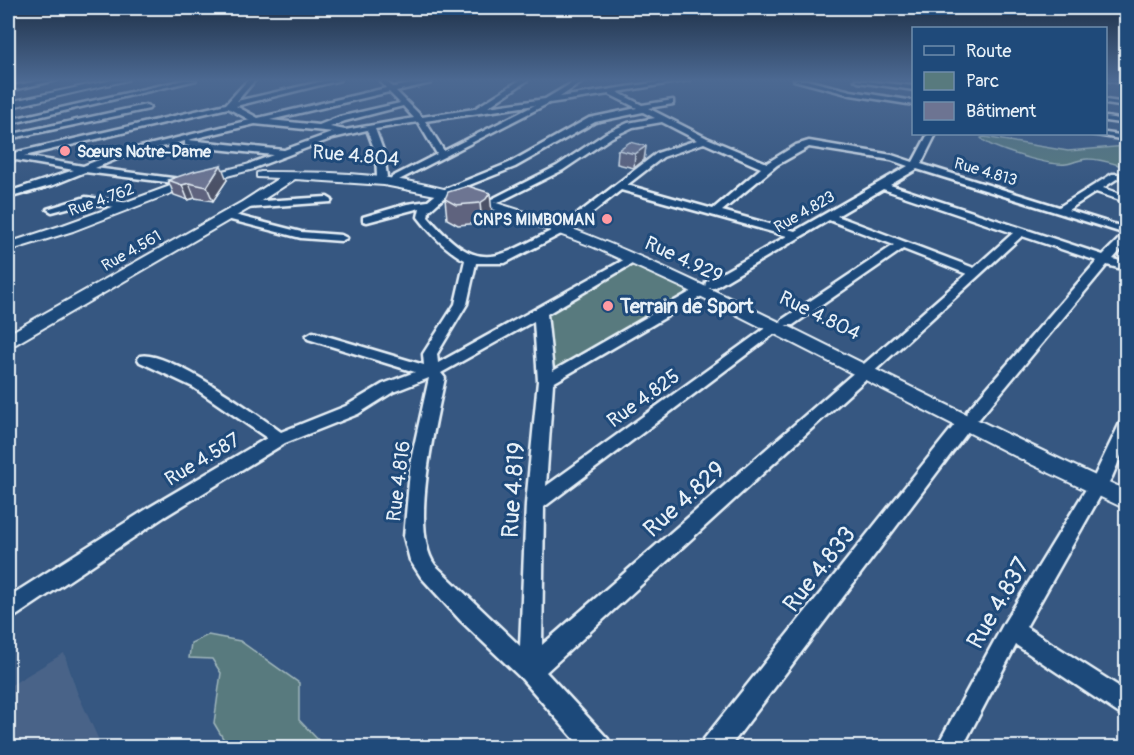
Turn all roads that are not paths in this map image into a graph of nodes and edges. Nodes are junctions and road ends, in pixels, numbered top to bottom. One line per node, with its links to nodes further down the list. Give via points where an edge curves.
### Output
1 (38, 115): 16 (street)
2 (108, 115): 25 (street)
3 (134, 115): 22 (street)
4 (186, 115): 22 (street)
5 (246, 115): 17 (street)
6 (284, 115): 17 (street)
7 (354, 115): 19 (street)
8 (416, 115): 15 (street)
9 (454, 115): 15 (street)
10 (520, 115): 31 (street)
11 (613, 115): 45 (street, via 592,120 512,165)
12 (656, 115): 13 (street)
13 (663, 119): 27 (street); 48 (street, via 631,125 609,135 560,168)
14 (1107, 119): 18 (street)
15 (421, 120): 20 (street); 31 (street)
16 (8, 122)
17 (258, 122): 19 (street); 28 (street)
18 (1126, 122)
19 (320, 128): 21 (street)
20 (370, 128): 21 (street); 38 (street)
21 (344, 132): 29 (street)
22 (106, 134): 30 (street)
23 (931, 135): 32 (street)
24 (1103, 135): 26 (street)
25 (8, 137)
26 (1126, 138)
27 (704, 140): 33 (street); 41 (street, via 660,154)
28 (179, 142): 29 (street); 34 (street, via 120,155)
29 (288, 154): 35 (street); 35 (street)
30 (10, 155): 34 (street)
31 (442, 155): 38 (street)
32 (915, 166): 33 (street, Rue 4.813, via 865,152 809,144); 40 (street, Rue 4.823); 52 (street, Rue 4.813)
33 (768, 167): 53 (street, Rue 4.813)
34 (83, 169): 39 (street); 44 (street)
35 (258, 170): 36 (main road, Rue 4.929); 38 (main road, Rue 4.804); 39 (main road, Rue 4.762); 42 (main road, via 270,181)
36 (292, 175): 42 (main road, Rue 4.561); 45 (main road, Rue 4.929, via 383,181)
37 (1115, 176): 43 (street)
38 (389, 178): 45 (main road, Rue 4.804)
39 (188, 183): 49 (main road, Rue 4.762)
40 (881, 185): 55 (street, Rue 4.823); 59 (street)
41 (622, 187): 53 (street); 57 (street)
42 (271, 189): 50 (main road, Rue 4.561)
43 (1096, 189): 46 (street); 52 (street)
44 (8, 195)
45 (442, 196): 48 (main road, Rue 4.804); 56 (street); 57 (main road, Rue 4.929); 65 (street, via 424,210 423,217 458,252)
46 (1126, 199)
47 (327, 200): 50 (street)
48 (493, 201): 57 (main road, Rue 4.804)
49 (129, 206): 51 (street, via 86,200); 64 (main road, Rue 4.762)
50 (246, 206): 54 (main road, Rue 4.561)
51 (52, 208)
52 (1062, 209): 58 (street, Rue 4.813)
53 (714, 213): 60 (street)
54 (227, 216): 61 (street, via 301,235); 74 (main road, Rue 4.561)
55 (828, 216): 60 (street, Rue 4.823); 63 (street)
56 (367, 219)
57 (566, 227): 65 (street, via 501,260); 66 (main road, Rue 4.929); 70 (main road, Rue 4.804)
58 (1126, 231)
59 (1020, 232): 67 (street); 69 (street, Rue 4.829)
60 (796, 235): 70 (street, Rue 4.823)
61 (341, 238)
62 (1126, 238): 67 (street, Rue 4.833)
63 (903, 244): 69 (street); 72 (street, Rue 4.825)
64 (8, 248)
65 (471, 259): 77 (street, Rue 4.816, via 461,304 430,354)
66 (633, 259): 70 (main road, Rue 4.929); 71 (street, Rue 4.587)
67 (1105, 260): 68 (street); 79 (street, Rue 4.833)
68 (1126, 267)
69 (976, 273): 76 (street, Rue 4.829)
70 (707, 287): 72 (main road, Rue 4.929); 78 (street, Rue 4.823)
71 (540, 312): 77 (street, Rue 4.587); 78 (street, Rue 4.819)
72 (782, 325): 76 (main road, Rue 4.929); 85 (street, Rue 4.825)
73 (313, 336): 77 (street)
74 (8, 341)
75 (145, 358): 81 (street, via 220,395)
76 (869, 368): 79 (main road, Rue 4.929); 88 (street, Rue 4.829)
77 (432, 372): 81 (street, Rue 4.587); 88 (street, Rue 4.816, via 437,378 420,460 415,548 428,571)
78 (546, 381): 85 (street, Rue 4.819)
79 (969, 418): 82 (main road, Rue 4.929); 92 (street, Rue 4.833)
80 (1126, 427): 82 (street, Rue 4.837)
81 (279, 439): 86 (street, Rue 4.587)
82 (1100, 482): 83 (main road); 84 (main road, Rue 4.929); 87 (street, Rue 4.837)
83 (1126, 488)
84 (1126, 500)
85 (535, 504): 88 (street, Rue 4.819)
86 (8, 609)
87 (1012, 630): 89 (street); 90 (street, Rue 4.837)
88 (530, 671): 91 (street, Rue 4.816)
89 (1126, 705)
90 (955, 745)
91 (599, 747)
92 (713, 747)

